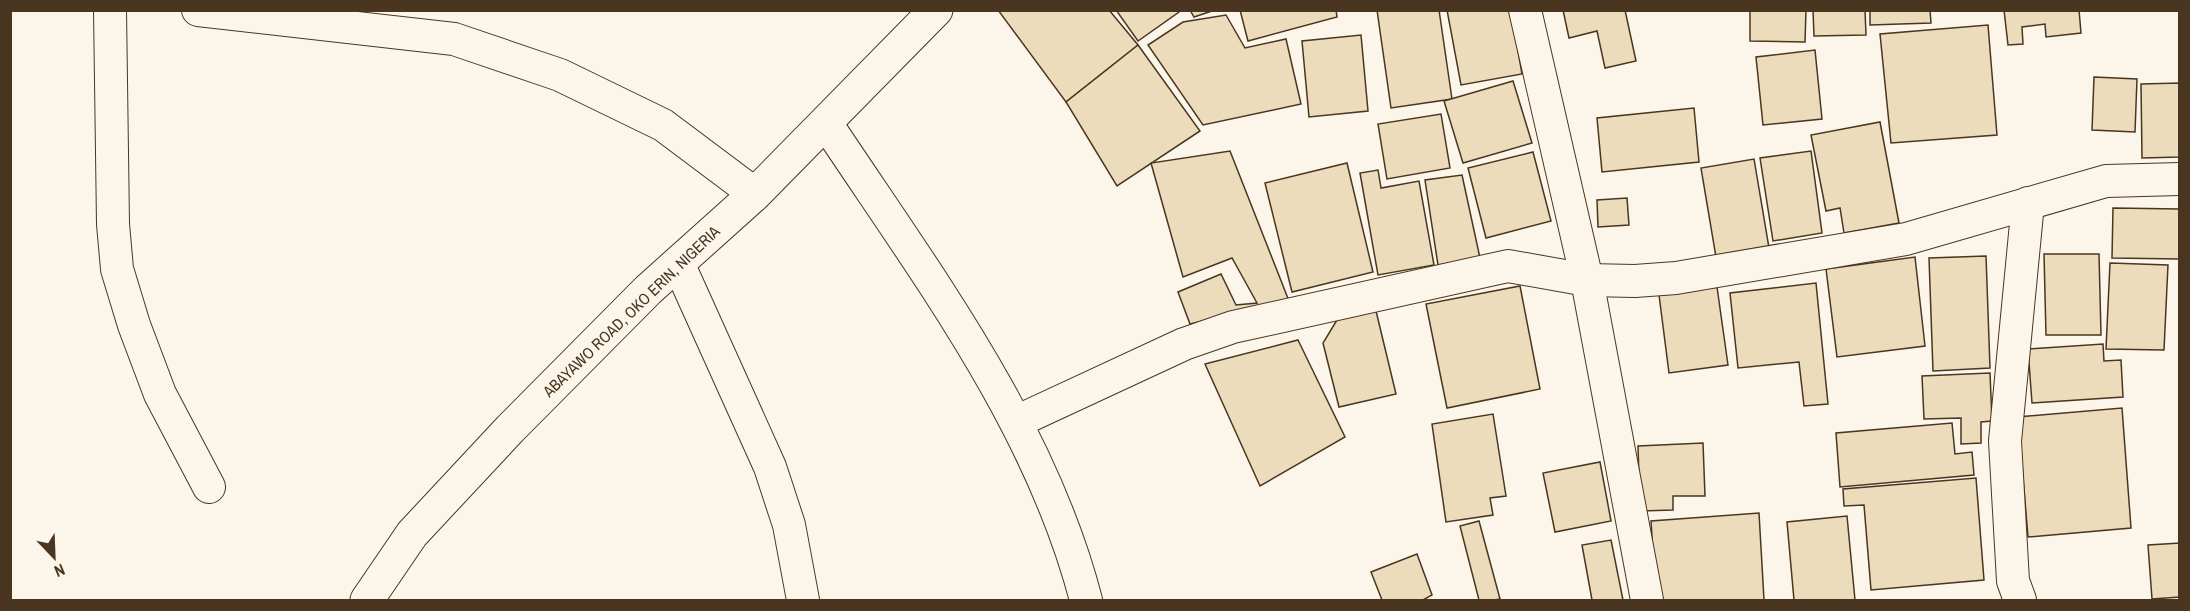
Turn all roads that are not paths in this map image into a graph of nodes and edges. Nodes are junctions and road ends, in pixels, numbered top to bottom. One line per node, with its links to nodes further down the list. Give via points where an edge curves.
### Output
1 (110, 10): 12 (street, via 117,269 160,394)
2 (198, 10): 7 (street, via 454,39 560,75 663,125)
3 (936, 10): 5 (street, ABAYAWO ROAD, OKO ERIN, NIGERIA)
4 (1525, 10): 10 (street)
5 (826, 123): 7 (street, ABAYAWO ROAD, OKO ERIN, NIGERIA); 11 (street, via 975,350)
6 (2180, 179): 8 (street, via 2106,181)
7 (755, 194): 9 (street, ABAYAWO ROAD, OKO ERIN, NIGERIA)
8 (2028, 203): 10 (street, via 1906,240 1676,278 1635,282); 17 (street, via 2005,441 2013,581)
9 (678, 262): 13 (street, ABAYAWO ROAD, OKO ERIN, NIGERIA, via 510,429 412,534); 14 (street, via 770,467 789,525)
10 (1587, 280): 11 (street, via 1508,266 1233,327 1174,348); 16 (street)
11 (1016, 422): 15 (street, via 1042,473 1074,556)
12 (208, 488)
13 (367, 600)
14 (803, 600)
15 (1086, 600)
16 (1647, 600)
17 (2020, 600)

